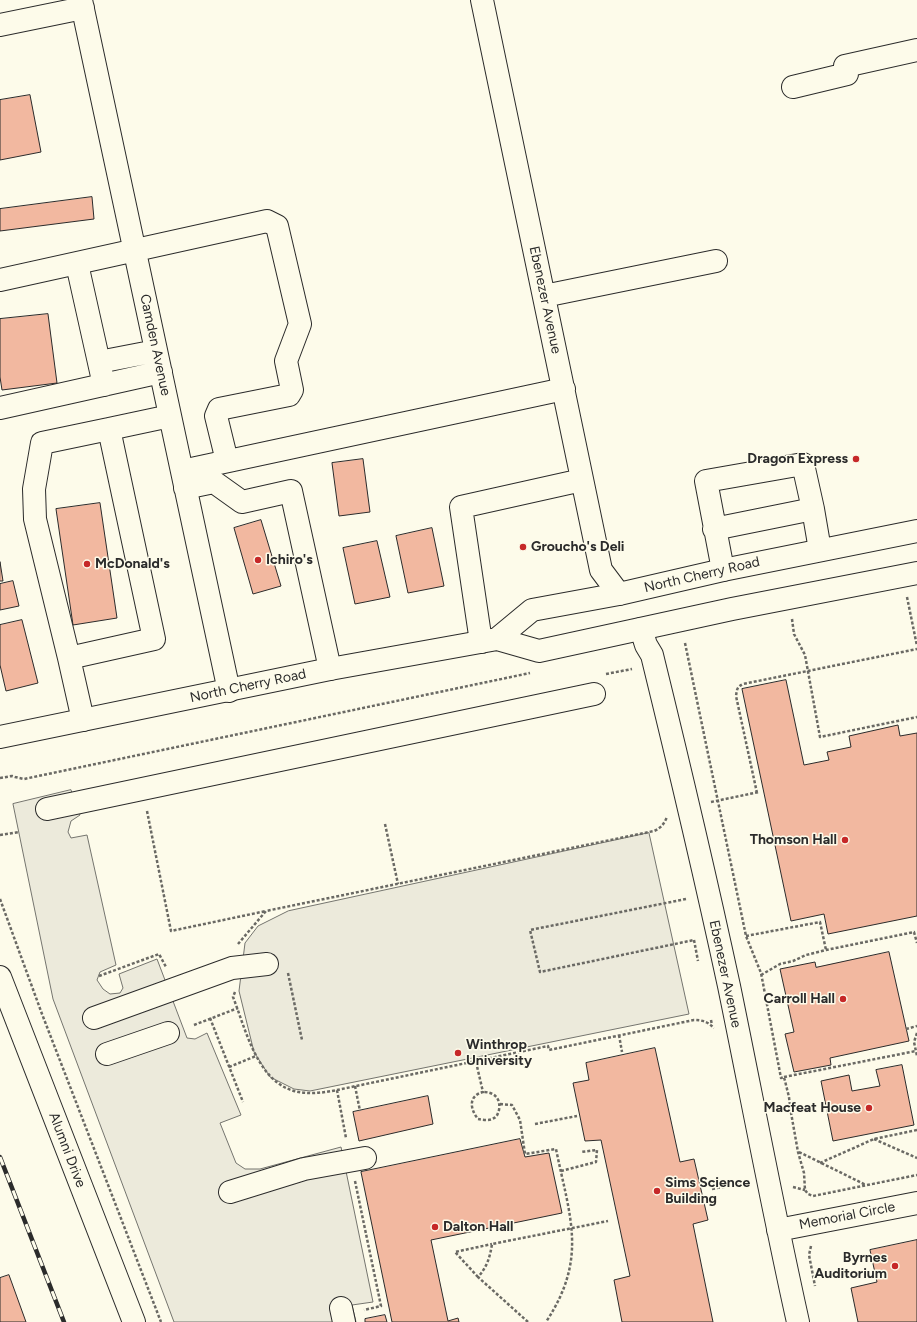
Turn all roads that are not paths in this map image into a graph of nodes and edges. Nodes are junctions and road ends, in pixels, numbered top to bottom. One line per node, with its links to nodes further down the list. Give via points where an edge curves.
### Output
1 (482, 0): 10 (main road, Ebenezer Avenue)
2 (82, 4): 3 (main road); 6 (main road, Camden Avenue)
3 (0, 25)
4 (917, 50): 5 (main road, via 845,66 847,74)
5 (793, 87)
6 (135, 251): 8 (main road); 11 (main road, Camden Avenue); 19 (main road, via 267,221 277,226 300,324 286,361 292,390 289,395 219,409 216,416)
7 (716, 261): 10 (main road)
8 (77, 264): 9 (main road); 12 (main road)
9 (0, 280)
10 (544, 296): 15 (main road, Ebenezer Avenue)
11 (156, 351): 12 (main road); 13 (main road, Camden Avenue)
12 (99, 362): 14 (main road)
13 (161, 372): 14 (main road); 17 (main road, Camden Avenue)
14 (104, 384): 16 (main road)
15 (564, 390): 19 (main road); 21 (main road, Ebenezer Avenue)
16 (0, 408)
17 (170, 416): 18 (main road); 20 (main road, Camden Avenue)
18 (110, 429): 31 (main road, via 42,443 34,489 35,519); 31 (main road, via 154,639)
19 (227, 461): 20 (main road)
20 (184, 480): 32 (main road, via 214,482 242,502 291,491); 33 (main road, Camden Avenue)
21 (582, 480): 28 (main road, Ebenezer Avenue, via 601,570); 30 (main road, via 461,507)
22 (813, 509): 23 (main road); 23 (main road, via 803,464 706,481); 25 (main road)
23 (714, 529): 26 (main road)
24 (917, 530): 25 (main road, North Cherry Road)
25 (820, 550): 26 (main road, North Cherry Road)
26 (723, 570): 28 (main road, North Cherry Road)
27 (917, 573): 29 (main road, North Cherry Road)
28 (619, 594): 30 (main road, North Cherry Road, via 532,610)
29 (641, 628): 30 (main road, North Cherry Road, via 539,650); 46 (main road, Ebenezer Avenue, via 652,655 698,846)
30 (489, 640): 32 (main road, North Cherry Road)
31 (70, 658): 35 (main road)
32 (330, 669): 33 (main road, North Cherry Road)
33 (228, 691): 35 (main road, North Cherry Road)
34 (594, 694): 37 (main road)
35 (83, 720): 36 (main road, North Cherry Road)
36 (0, 737)
37 (47, 809)
38 (267, 964): 40 (main road, via 232,968)
39 (0, 977): 47 (main road, Alumni Drive)
40 (94, 1018)
41 (168, 1033): 42 (main road)
42 (107, 1054)
43 (365, 1158): 44 (main road, via 304,1168)
44 (230, 1192)
45 (917, 1202): 46 (main road, Memorial Circle)
46 (778, 1230): 48 (main road, Ebenezer Avenue)
47 (134, 1322)
48 (798, 1322)

